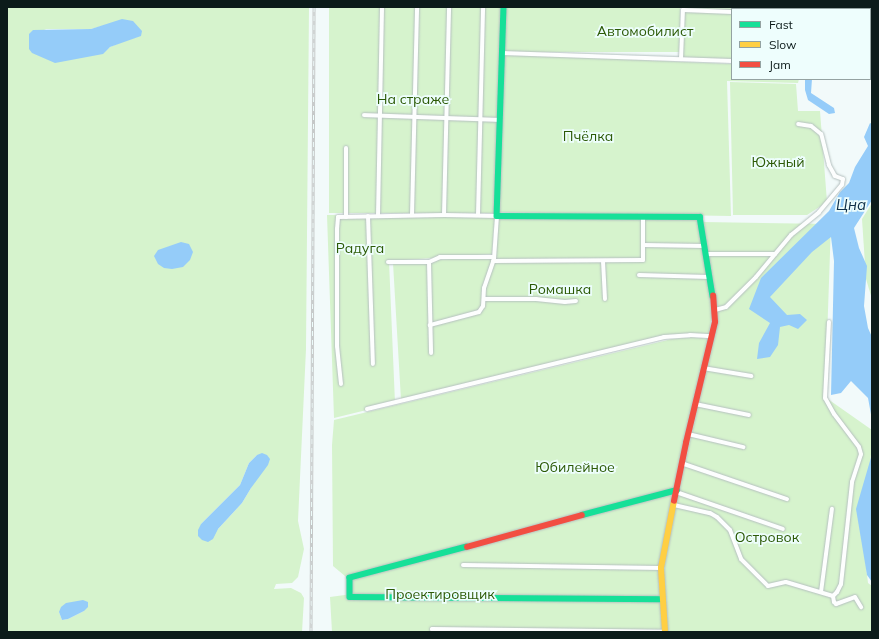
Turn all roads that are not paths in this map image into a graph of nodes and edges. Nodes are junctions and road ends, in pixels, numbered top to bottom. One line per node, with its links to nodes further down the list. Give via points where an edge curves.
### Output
1 (382, 7): 11 (street)
2 (417, 7): 12 (street)
3 (449, 7): 13 (street)
4 (483, 7): 14 (street)
5 (504, 7): 7 (street)
6 (731, 12): 8 (street, via 683,10)
7 (502, 53): 8 (street); 15 (street)
8 (681, 59): 9 (street)
9 (731, 61)
10 (364, 115): 11 (street)
11 (380, 117): 12 (street); 21 (street)
12 (414, 118): 13 (street); 18 (street)
13 (447, 119): 14 (street); 19 (street)
14 (479, 120): 15 (street); 22 (street)
15 (499, 120): 23 (street)
16 (798, 124): 29 (street, via 812,126 821,134 829,164 835,176 843,179 842,185 819,212 791,235)
17 (346, 148): 25 (street)
18 (412, 215): 19 (street); 21 (street)
19 (444, 215): 22 (street)
20 (368, 216): 21 (street); 25 (street); 44 (street)
21 (378, 216)
22 (478, 216): 23 (street)
23 (497, 216): 24 (street); 30 (street)
24 (643, 216): 26 (street); 27 (street, via 700,217)
25 (346, 217): 47 (street, via 338,217 337,229 337,346)
26 (643, 245): 27 (street); 31 (street, via 643,260)
27 (704, 246): 28 (street)
28 (705, 254): 29 (street); 35 (street)
29 (775, 254): 39 (street, via 726,307)
30 (494, 259): 31 (street); 33 (street, via 440,257); 36 (street, via 484,288)
31 (603, 261): 37 (street)
32 (388, 262): 33 (street)
33 (429, 262): 41 (street)
34 (639, 275): 35 (street)
35 (709, 278): 39 (street)
36 (484, 299): 38 (street); 41 (street, via 484,306 479,312)
37 (605, 299)
38 (576, 301)
39 (715, 310): 42 (street)
40 (829, 322): 62 (street, via 825,398 859,447 861,454 852,482 841,584)
41 (430, 325): 43 (street)
42 (712, 336): 45 (street); 49 (street, via 664,336)
43 (431, 353)
44 (373, 364)
45 (703, 368): 46 (street); 48 (street)
46 (751, 376)
47 (340, 384)
48 (695, 404): 50 (street); 51 (street)
49 (367, 409)
50 (749, 415)
51 (688, 434): 52 (street); 53 (street)
52 (743, 447)
53 (682, 463): 54 (street); 55 (street)
54 (676, 491): 56 (street); 58 (street); 63 (street, via 350,578 350,597)
55 (786, 499)
56 (674, 505): 60 (street); 61 (street, via 717,517 730,530 741,559 768,586 786,582)
57 (832, 509): 61 (street)
58 (783, 529)
59 (462, 565): 60 (street)
60 (661, 568): 63 (street)
61 (821, 592): 62 (street)
62 (833, 596): 64 (street, via 836,604 855,597)
63 (662, 599): 66 (street)
64 (861, 607)
65 (433, 632): 66 (street, via 432,629)
66 (665, 632)

